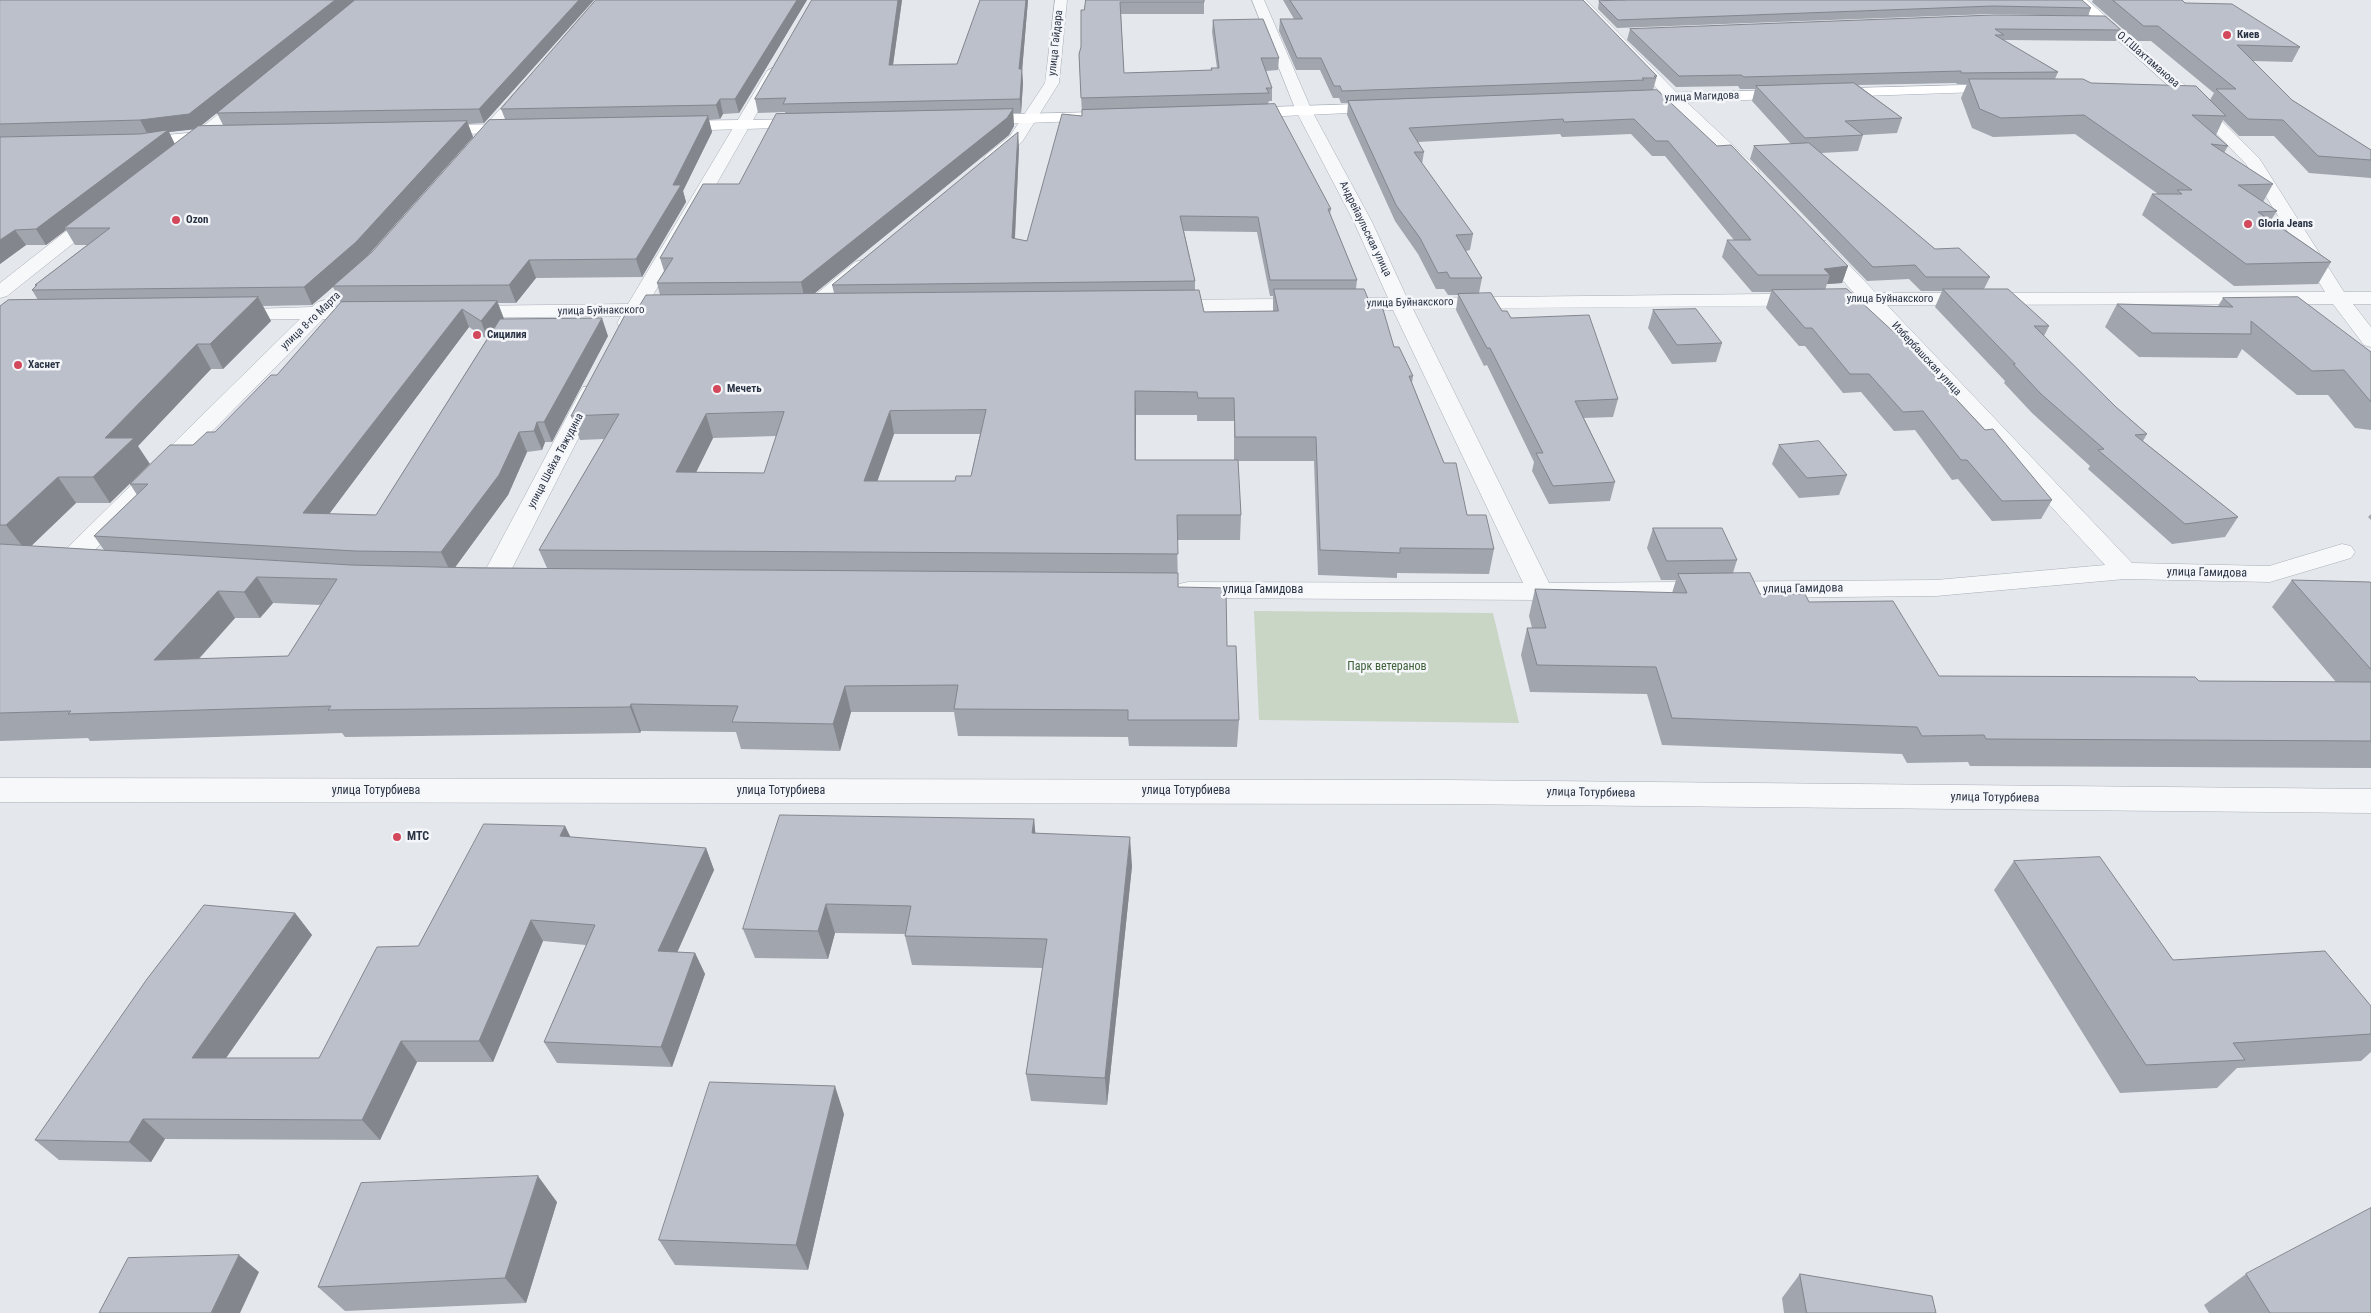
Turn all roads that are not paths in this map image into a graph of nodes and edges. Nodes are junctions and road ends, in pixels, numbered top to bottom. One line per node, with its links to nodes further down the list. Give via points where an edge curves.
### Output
1 (1061, 0): 21 (street, улица Гайдара, via 1052,83)
2 (1258, 0): 18 (street, Андрейаульская улица)
3 (1579, 0): 7 (street)
4 (2079, 0): 6 (main road, О.Г.Шахтаманова)
5 (2085, 21): 6 (street)
6 (2104, 21): 14 (main road, О.Г.Шахтаманова)
7 (1614, 34): 8 (street); 15 (street)
8 (1634, 34)
9 (785, 51): 24 (street)
10 (540, 72): 27 (street)
11 (259, 88): 31 (street)
12 (2021, 88): 15 (main road, улица Магидова)
13 (2156, 91): 14 (main road)
14 (2184, 92): 44 (street, О.Г.Шахтаманова, via 2253,161)
15 (1674, 98): 16 (main road, улица Магидова); 36 (street)
16 (1614, 100)
17 (1398, 108): 18 (main road)
18 (1304, 112): 19 (main road); 45 (street, Андрейаульская улица, via 1363,222)
19 (1225, 114)
20 (1116, 116): 21 (main road)
21 (1027, 118): 22 (main road); 35 (street, улица Гайдара, via 1016,139)
22 (958, 120)
23 (821, 123): 24 (main road)
24 (743, 125): 26 (main road); 48 (street)
25 (140, 127): 31 (main road, via 170,127)
26 (655, 127)
27 (490, 129): 28 (main road); 29 (main road); 34 (street)
28 (529, 129)
29 (420, 131)
30 (241, 134): 31 (main road)
31 (201, 135): 32 (main road); 33 (street)
32 (119, 143)
33 (170, 159)
34 (464, 159)
35 (978, 170)
36 (1763, 184)
37 (108, 207): 40 (street)
38 (1810, 234): 43 (street, Избербашская улица)
39 (871, 258): 47 (street, via 800,309)
40 (0, 292)
41 (338, 295): 53 (street, улица 8-го Марта)
42 (2371, 298): 44 (street, улица Буйнакского)
43 (1870, 299): 44 (street, улица Буйнакского); 45 (street, улица Буйнакского); 59 (street, Избербашская улица)
44 (2339, 299): 55 (street, О.Г.Шахтаманова)
45 (1400, 303): 46 (street, улица Буйнакского); 62 (street, Андрейаульская улица)
46 (1150, 306)
47 (840, 309)
48 (634, 310): 49 (street, улица Буйнакского); 50 (street, улица Буйнакского); 54 (street)
49 (693, 310)
50 (446, 312)
51 (386, 313): 53 (street)
52 (208, 314): 53 (street)
53 (317, 314): 58 (street, улица 8-го Марта, via 57,562)
54 (620, 337)
55 (2371, 341)
56 (602, 372): 60 (street, улица Шейха Тажудина, via 482,584)
57 (2342, 552): 59 (street, улица Гамидова, via 2270,574)
58 (98, 564)
59 (2124, 571): 62 (street, улица Гамидова, via 1936,588)
60 (520, 584)
61 (1163, 590): 62 (street, улица Гамидова)
62 (1540, 592)
63 (0, 790): 64 (street, улица Тотурбиева, via 1445,792)
64 (2371, 802)

